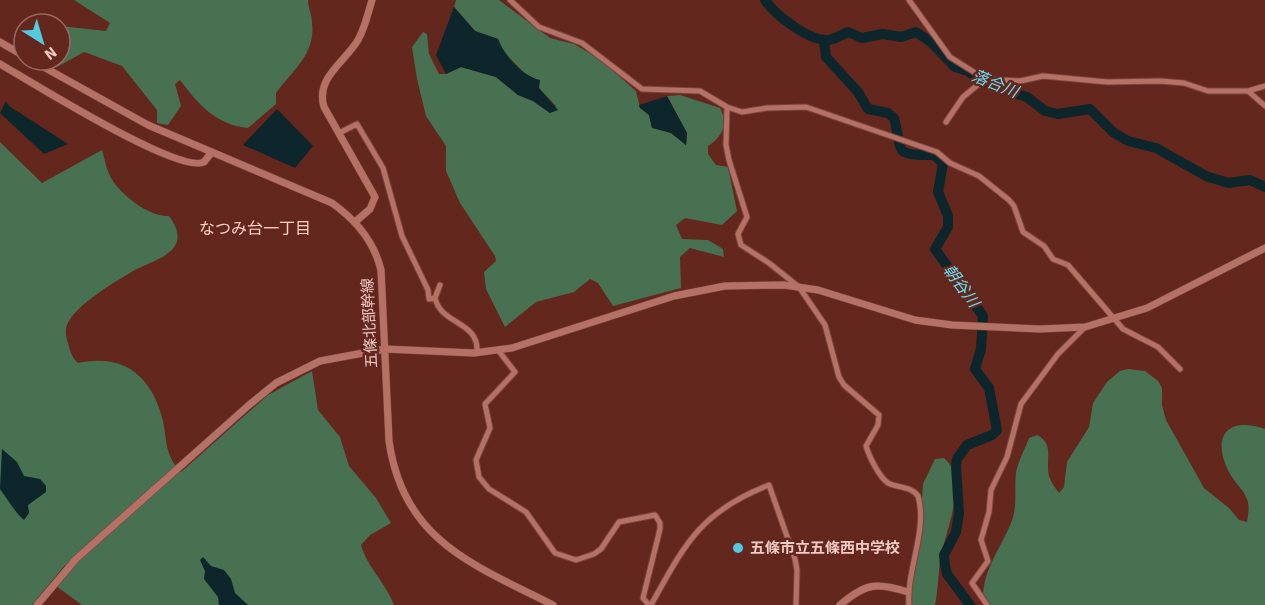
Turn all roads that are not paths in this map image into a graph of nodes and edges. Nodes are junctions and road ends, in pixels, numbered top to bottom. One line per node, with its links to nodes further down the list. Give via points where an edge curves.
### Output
1 (372, 0): 12 (street, via 360,36 328,76 322,90 324,107)
2 (510, 0): 10 (street, via 539,27 582,43 608,60 637,87 700,91)
3 (909, 0): 6 (street, via 950,57)
4 (0, 64): 13 (street, via 129,138 193,165 204,162)
5 (52, 72): 13 (street, 五條北部幹線, via 132,117)
6 (986, 79): 8 (street, via 1020,81 1043,76 1107,82 1160,81 1208,91); 11 (street, via 958,102)
7 (1265, 86): 8 (street)
8 (1248, 91): 9 (street)
9 (1265, 106)
10 (727, 107): 17 (street, via 726,145 747,217 738,240); 19 (street, via 742,112 806,107 937,152 950,164 979,176 1009,201 1023,232 1044,246 1053,259 1068,265)
11 (946, 122)
12 (339, 134): 14 (street, via 375,197 370,209); 18 (street, via 357,124 378,160 402,236)
13 (212, 152): 14 (street, 五條北部幹線, via 321,198)
14 (355, 222): 21 (street, 五條北部幹線, via 379,262)
15 (1265, 248): 19 (street, via 1158,303)
16 (440, 285): 18 (street)
17 (799, 287): 20 (street, via 838,294 915,320 988,328); 22 (street, via 742,285 692,291); 25 (street, via 825,325 839,377 851,393 879,415 866,446 882,477 918,496 916,559)
18 (432, 299): 23 (street, via 446,317 467,327)
19 (1114, 320): 20 (street); 24 (street, via 1128,333 1158,347)
20 (1085, 327): 32 (street, via 1058,354 1026,396 1017,415 1007,458 991,489 991,506 981,540 988,561 972,583)
21 (385, 349): 23 (street); 26 (street, via 320,361 276,383 76,559); 27 (street, 五條北部幹線, via 392,462 410,505 455,555)
22 (498, 350): 23 (street); 28 (street, via 515,372 485,404 490,428 476,460 479,477 489,489 526,512 555,553 565,558 576,560 594,554 619,522 655,515 660,529 643,598)
23 (477, 352)
24 (1180, 369)
25 (908, 592): 30 (street, via 870,585); 31 (street)
26 (37, 605)
27 (553, 605)
28 (650, 605): 29 (street, via 695,533 726,505 769,485 795,559)
29 (796, 605)
30 (840, 605)
31 (909, 605)
32 (987, 605)

